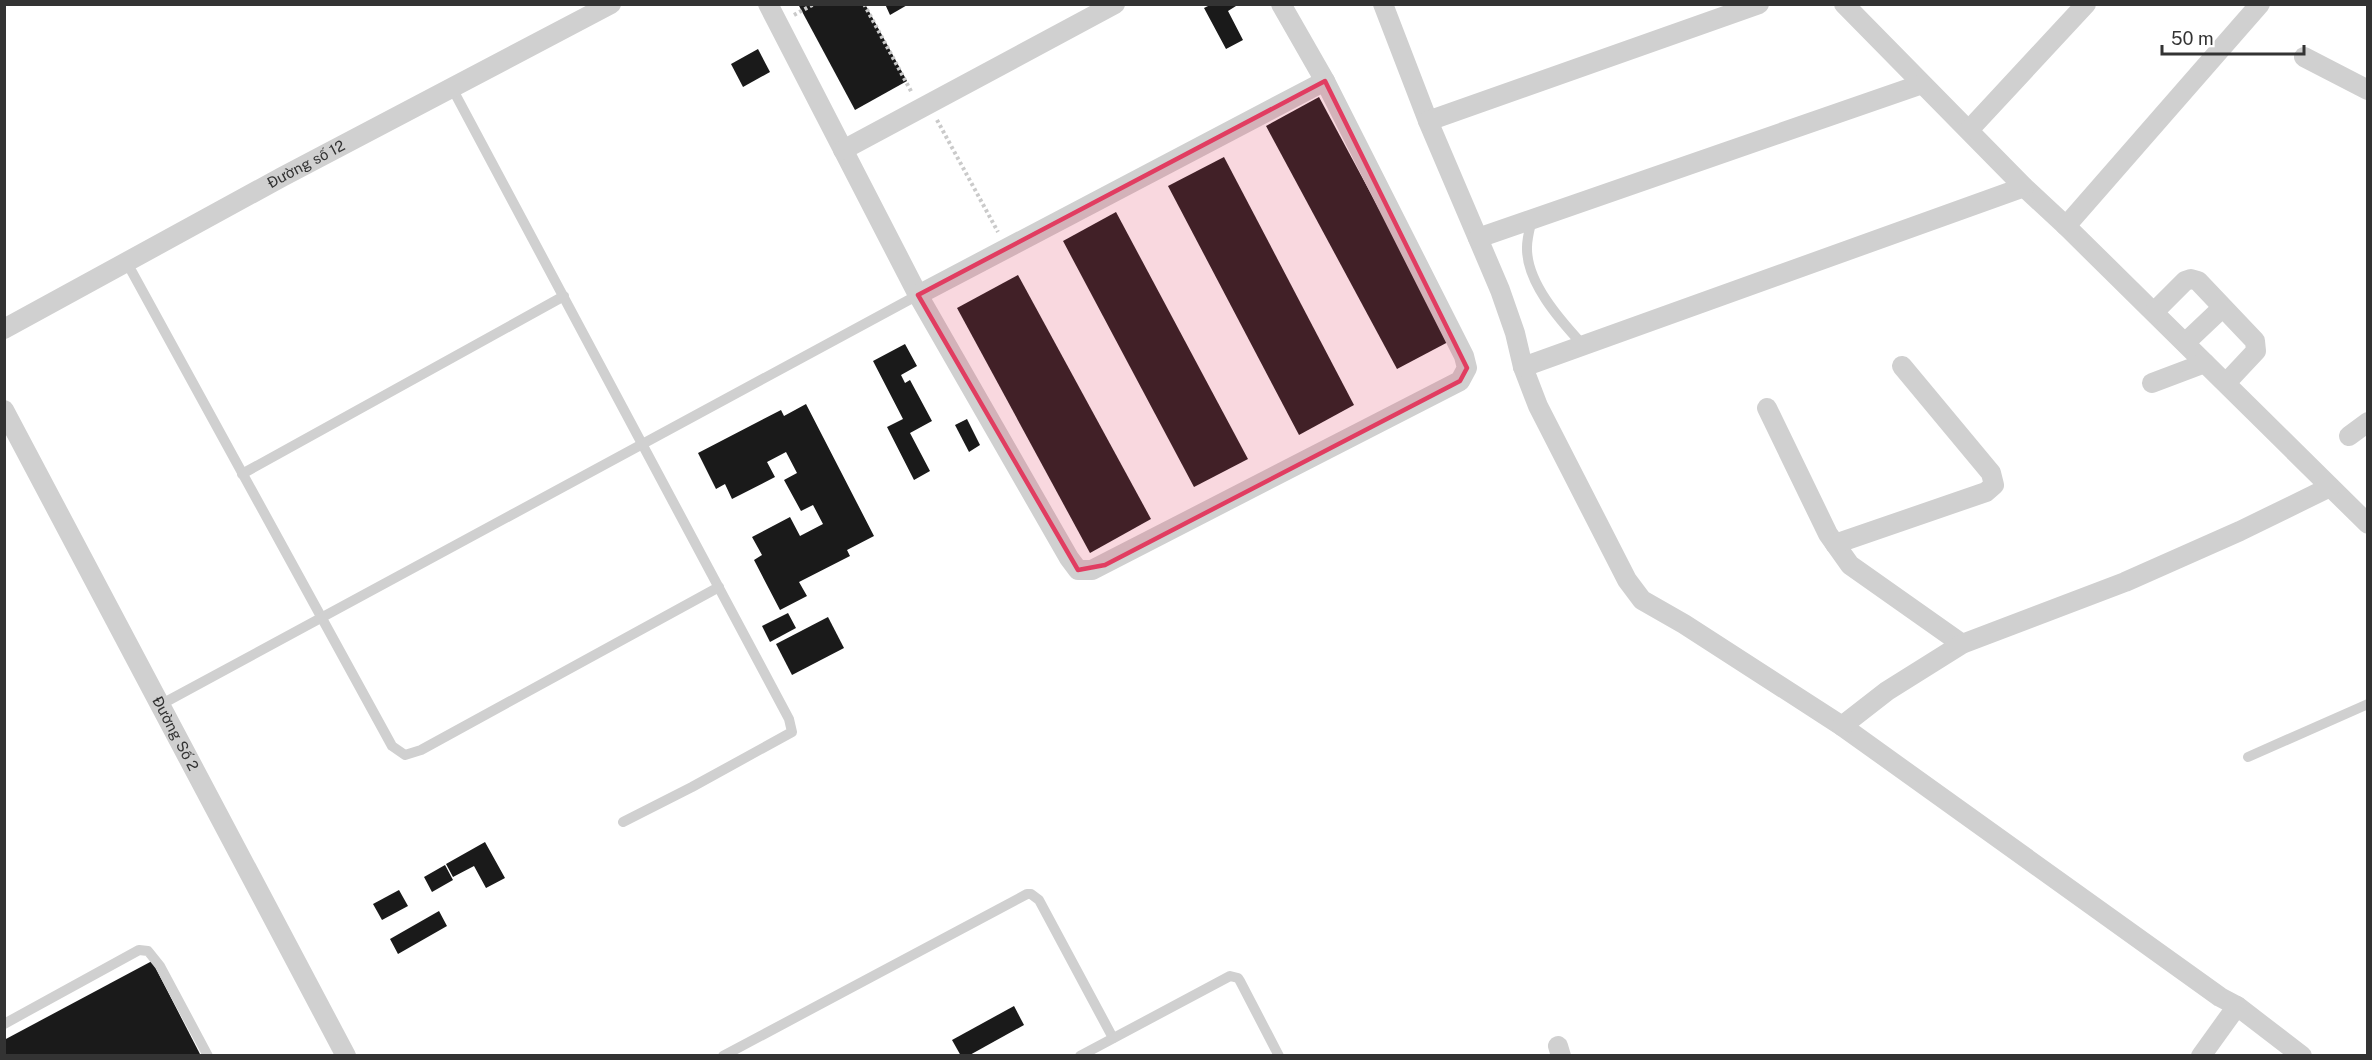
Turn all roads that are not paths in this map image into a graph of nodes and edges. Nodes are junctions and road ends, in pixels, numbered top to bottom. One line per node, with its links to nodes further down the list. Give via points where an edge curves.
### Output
1 (610, 4): 13 (street, Đường số 12)
2 (768, 4): 17 (street)
3 (1115, 4): 17 (street)
4 (1281, 4): 11 (street)
5 (1383, 4): 15 (street)
6 (1759, 4): 15 (street)
7 (1844, 4): 12 (street)
8 (2086, 4): 16 (street)
9 (2260, 4): 20 (street)
10 (2304, 57): 14 (street)
11 (1325, 81): 23 (street); 23 (street, via 1464,356 1467,368 1460,381 1105,565 1078,570)
12 (1922, 84): 16 (street); 19 (street)
13 (452, 88): 22 (street, Đường số 12); 24 (lane)
14 (2367, 90)
15 (1428, 121): 21 (street)
16 (1969, 130): 18 (street)
17 (843, 150): 23 (street)
18 (2024, 187): 20 (street); 29 (street)
19 (1532, 219): 21 (street); 29 (lane, via 1527,248 1532,274 1557,316)
20 (2066, 226): 26 (street)
21 (1478, 238): 32 (street, via 1515,333)
22 (126, 261): 27 (street, Đường số 12); 40 (lane)
23 (918, 295): 39 (lane)
24 (564, 296): 39 (lane); 40 (lane)
25 (2223, 308): 26 (street, via 2198,281 2191,279); 28 (street); 34 (street, via 2257,347)
26 (2154, 312): 28 (street)
27 (4, 329)
28 (2185, 343): 30 (street)
29 (1582, 344): 32 (street)
30 (2205, 363): 33 (street); 34 (street)
31 (1902, 366): 43 (street, via 1991,473 1994,485 1986,492)
32 (1523, 367): 49 (street, via 1538,406 1594,517 1642,600)
33 (2152, 383)
34 (2226, 383): 41 (street)
35 (1767, 408): 43 (street)
36 (4, 410): 47 (street, Đường Số 2)
37 (2367, 422): 38 (street)
38 (2349, 436)
39 (642, 443): 44 (lane); 45 (lane)
40 (242, 474): 45 (lane)
41 (2330, 487): 42 (street); 46 (street, via 2125,582)
42 (2367, 524)
43 (1835, 544): 46 (street, via 1851,565)
44 (719, 587): 45 (lane, via 422,750 405,755 392,746); 51 (lane, via 789,719 792,732)
45 (322, 617): 47 (lane)
46 (1962, 644): 49 (street, via 1887,691)
47 (160, 705): 56 (street, Đường Số 2)
48 (2367, 705): 50 (lane)
49 (1842, 726): 52 (street)
50 (2248, 757)
51 (623, 822)
52 (2237, 1006): 60 (street); 61 (street)
53 (4, 1024): 55 (lane, via 139,950 148,951)
54 (1113, 1038): 57 (lane, via 1039,900 1027,894); 58 (lane); 59 (lane, via 1234,976)
55 (208, 1056)
56 (346, 1056)
57 (723, 1056)
58 (1080, 1056)
59 (1279, 1056)
60 (2201, 1056)
61 (2301, 1056)

